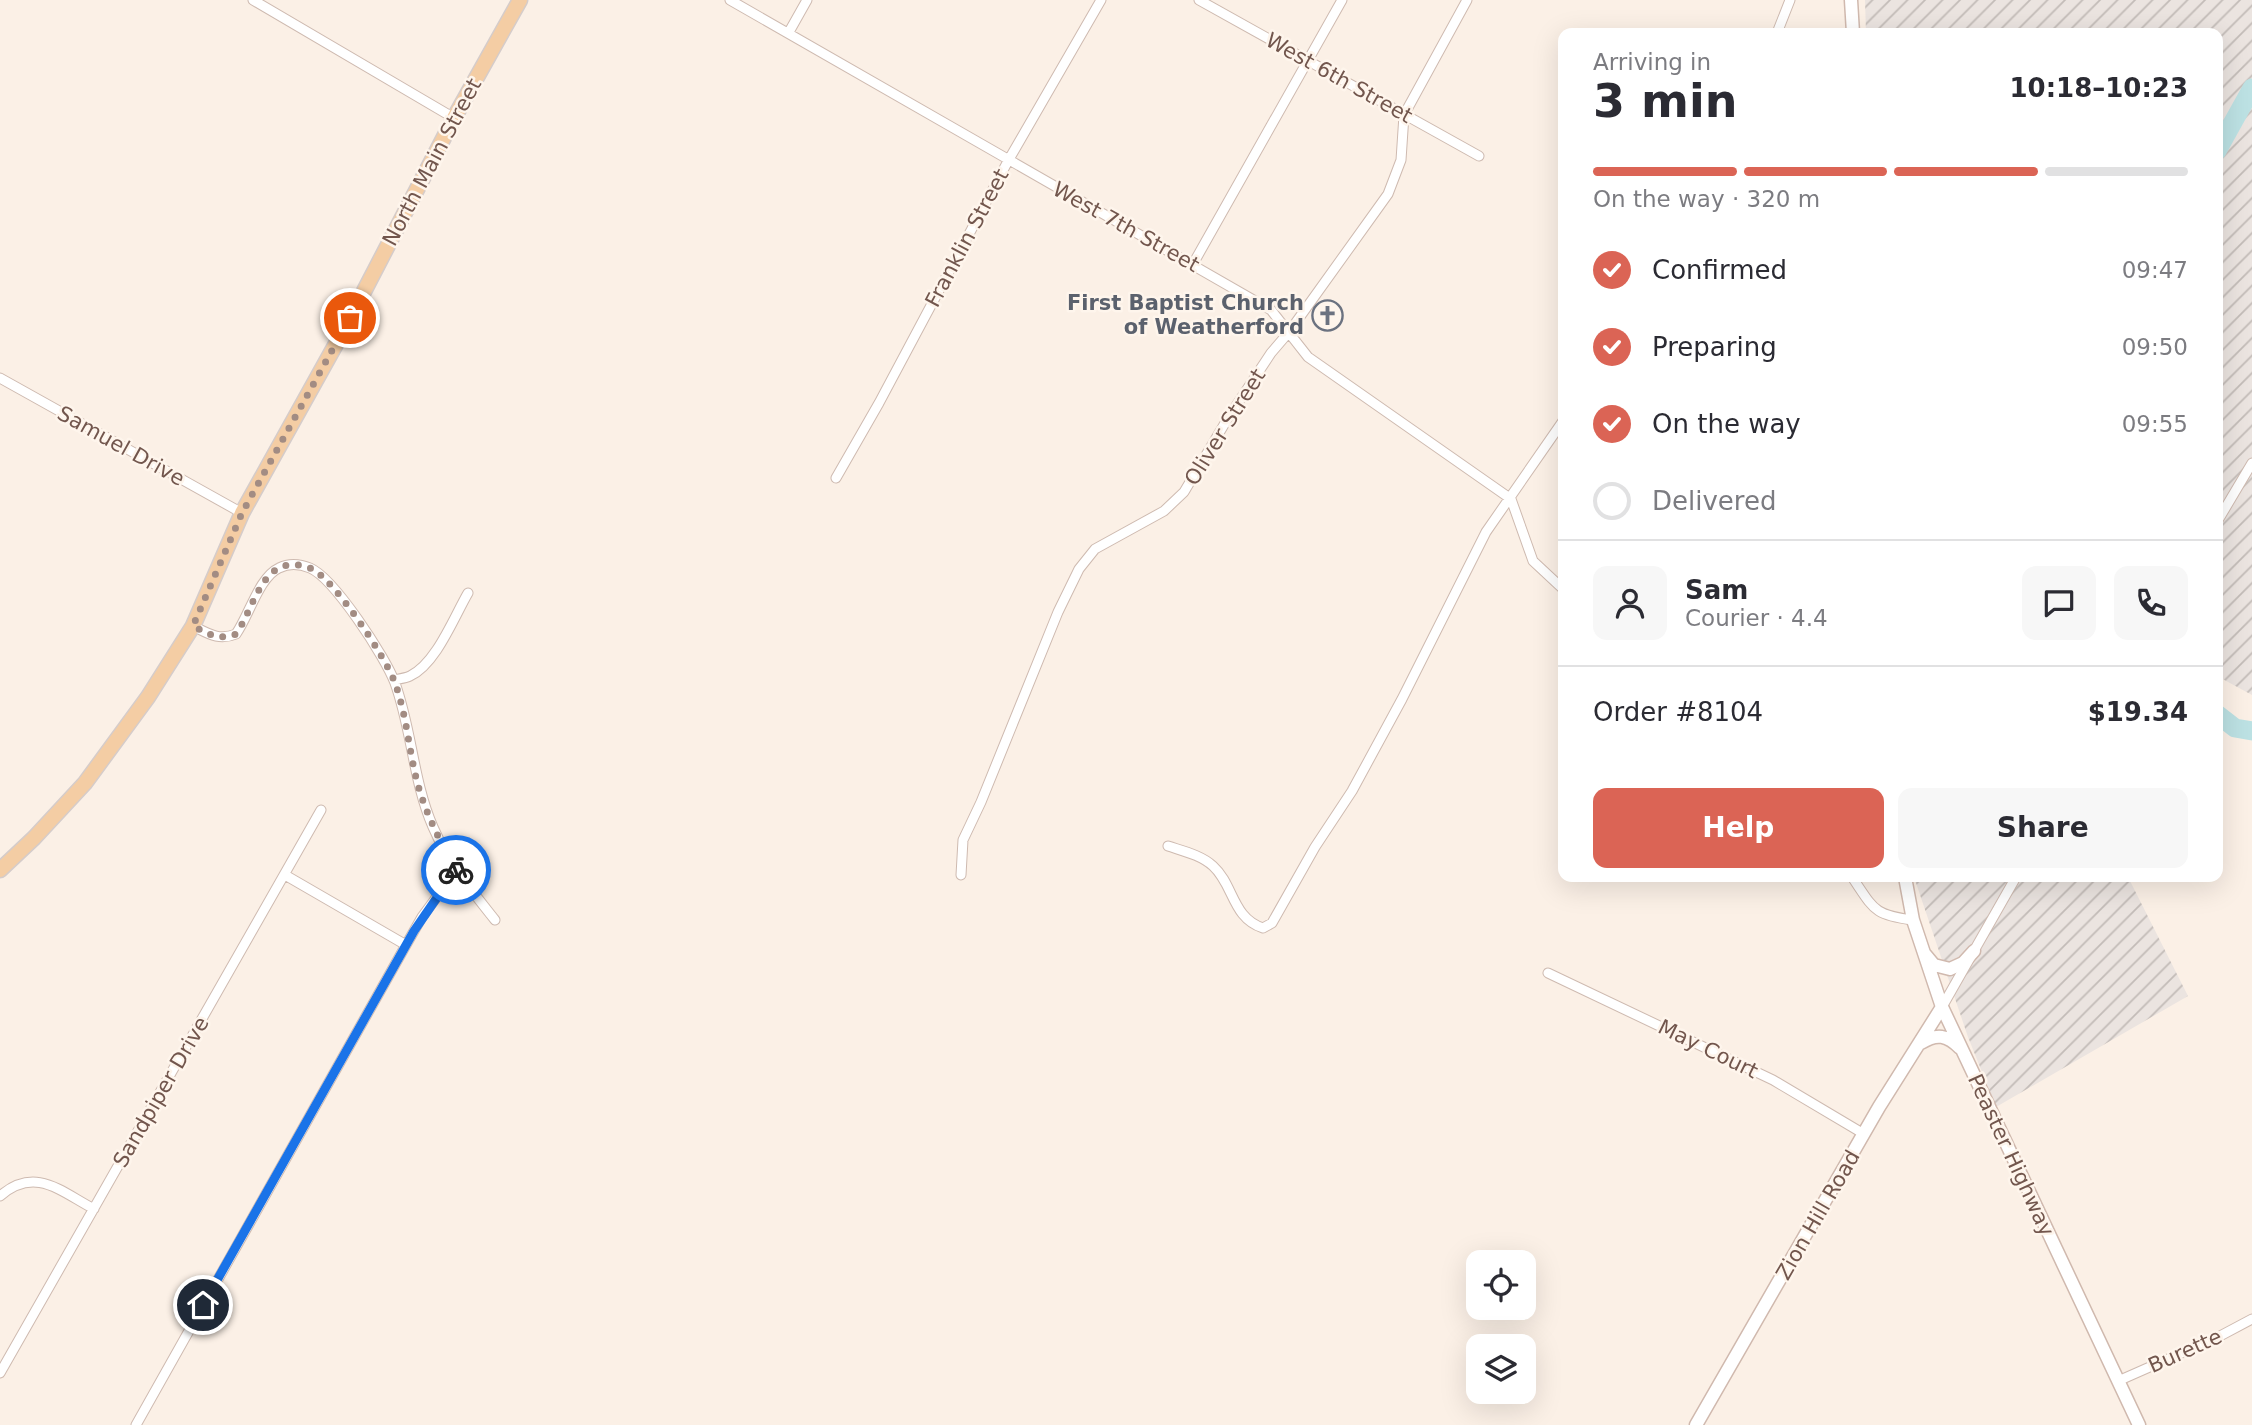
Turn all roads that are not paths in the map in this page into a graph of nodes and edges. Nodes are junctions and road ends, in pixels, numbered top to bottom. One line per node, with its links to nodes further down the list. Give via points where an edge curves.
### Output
1 (253, 0): 16 (street)
2 (520, 0): 16 (main road, North Main Street)
3 (730, 0): 13 (street, West 7th Street)
4 (807, 0): 13 (street)
5 (1101, 0): 18 (street, Franklin Street)
6 (1199, 0): 14 (street, West 6th Street)
7 (1342, 0): 14 (street)
8 (1467, 0): 15 (street, Oliver Street)
9 (1790, 0): 11 (street)
10 (1851, 0): 12 (main road)
11 (1779, 28)
12 (1853, 28)
13 (789, 32): 18 (street, West 7th Street)
14 (1308, 61): 15 (street, West 6th Street); 19 (street)
15 (1404, 115): 17 (street, West 6th Street); 20 (street, Oliver Street, via 1401,159 1388,194)
16 (454, 118): 27 (main road, North Main Street)
17 (1479, 156)
18 (1008, 161): 19 (street, West 7th Street); 24 (street, Franklin Street)
19 (1193, 264): 20 (street, West 7th Street, via 1271,310)
20 (1289, 332): 25 (street, West 7th Street, via 1308,357); 36 (street, Oliver Street, via 1228,418 1184,492 1164,511 1095,549 1079,569 963,840)
21 (0, 378): 27 (street, Samuel Drive)
22 (1558, 427): 25 (street)
23 (2252, 463): 26 (street)
24 (836, 478)
25 (1511, 499): 28 (street, via 1533,561); 33 (street, via 1486,532 1352,791 1272,923 1263,928 1252,925 1211,864)
26 (2223, 512)
27 (242, 513): 30 (main road, North Main Street)
28 (1558, 584)
29 (468, 593): 31 (street, via 423,667)
30 (193, 626): 31 (street, via 215,637 236,634 270,574 294,564 324,578 372,640); 34 (main road, North Main Street, via 85,783)
31 (394, 680): 35 (street, via 419,790)
32 (321, 810): 37 (street, Sandpiper Drive)
33 (1168, 846)
34 (0, 870)
35 (456, 871): 41 (street); 43 (street)
36 (961, 875)
37 (285, 876): 43 (street); 52 (street, Sandpiper Drive)
38 (1856, 882): 42 (street, via 1871,905 1886,916)
39 (1906, 882): 42 (main road, Peaster Highway)
40 (2013, 882): 45 (street)
41 (495, 920)
42 (1913, 920): 44 (main road, Peaster Highway)
43 (405, 945): 56 (street)
44 (1922, 951): 45 (main road, via 1934,965 1950,970); 47 (main road, Peaster Highway)
45 (1974, 951): 47 (street)
46 (1548, 973): 50 (street, May Court, via 1773,1080)
47 (1942, 1007): 48 (main road, Zion Hill Road); 49 (main road, Peaster Highway)
48 (1918, 1045): 49 (main road, via 1931,1036 1942,1037); 50 (main road, Zion Hill Road)
49 (1961, 1049): 55 (main road, Peaster Highway)
50 (1864, 1135): 57 (main road, Zion Hill Road)
51 (0, 1196): 52 (street, via 27,1180 43,1182)
52 (94, 1209): 54 (street, Sandpiper Drive)
53 (2252, 1319): 55 (street, Burette)
54 (0, 1373)
55 (2118, 1381): 58 (main road, Peaster Highway)
56 (136, 1425)
57 (1696, 1425)
58 (2139, 1425)

